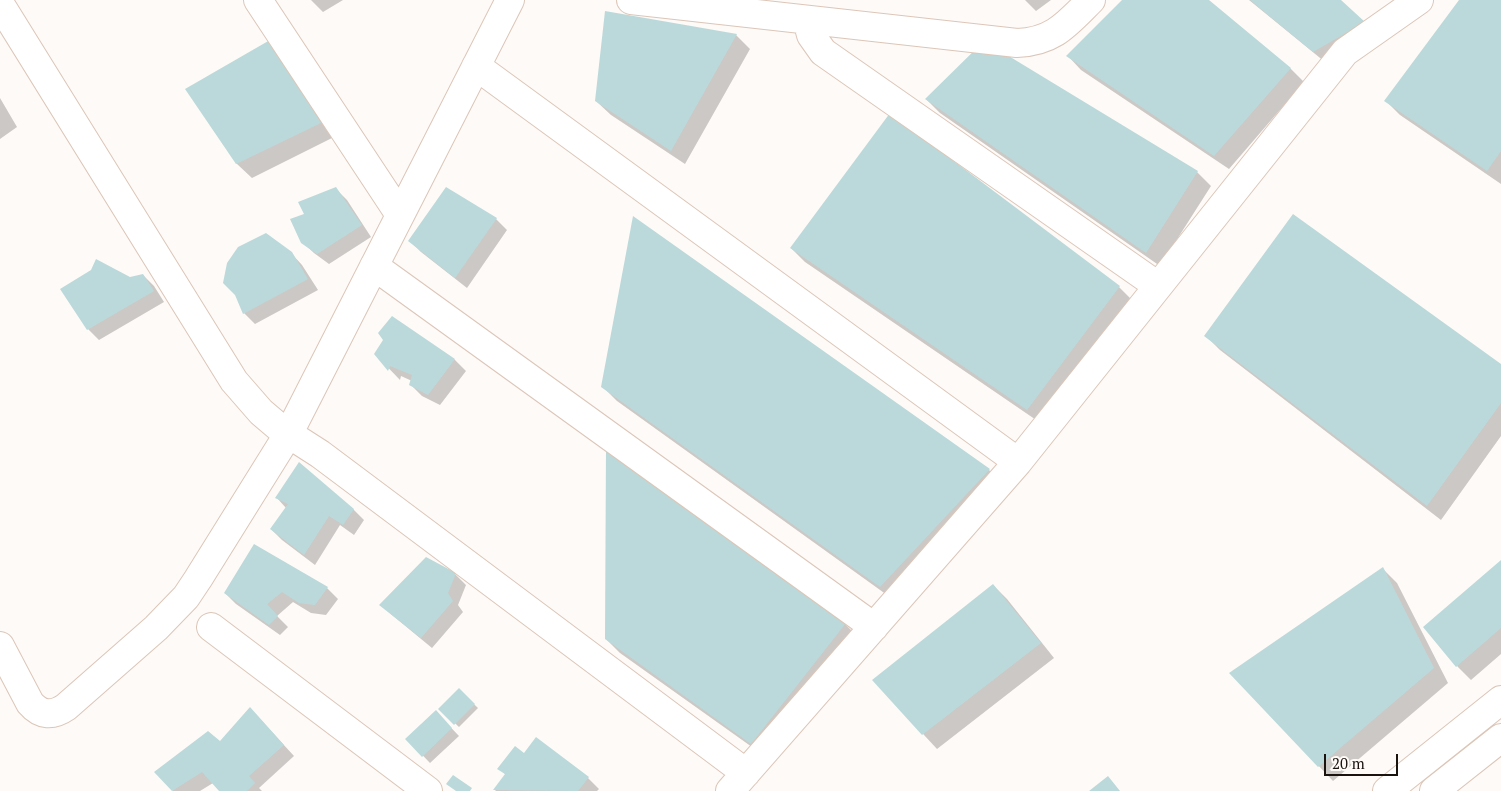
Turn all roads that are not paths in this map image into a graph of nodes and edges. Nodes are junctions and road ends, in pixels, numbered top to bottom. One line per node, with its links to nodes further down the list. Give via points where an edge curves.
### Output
1 (258, 0): 9 (street)
2 (510, 0): 8 (street)
3 (631, 0): 7 (street)
4 (1091, 0): 7 (street, via 1060,30 1039,40 1017,43)
5 (1418, 0): 11 (street, via 1344,52)
6 (4, 5): 12 (street, via 234,380 261,412)
7 (807, 20): 11 (street, via 811,35 823,52)
8 (476, 66): 9 (street); 13 (street)
9 (400, 215): 10 (street)
10 (374, 266): 12 (street); 15 (street)
11 (1158, 286): 13 (street)
12 (289, 433): 16 (street, via 186,597 66,708 50,714 34,709); 19 (street)
13 (1018, 462): 15 (street)
14 (211, 627): 20 (street)
15 (874, 628): 19 (street)
16 (0, 646)
17 (1501, 700): 21 (street)
18 (1501, 738): 22 (street)
19 (738, 782)
20 (428, 791)
21 (1387, 791)
22 (1434, 791)

